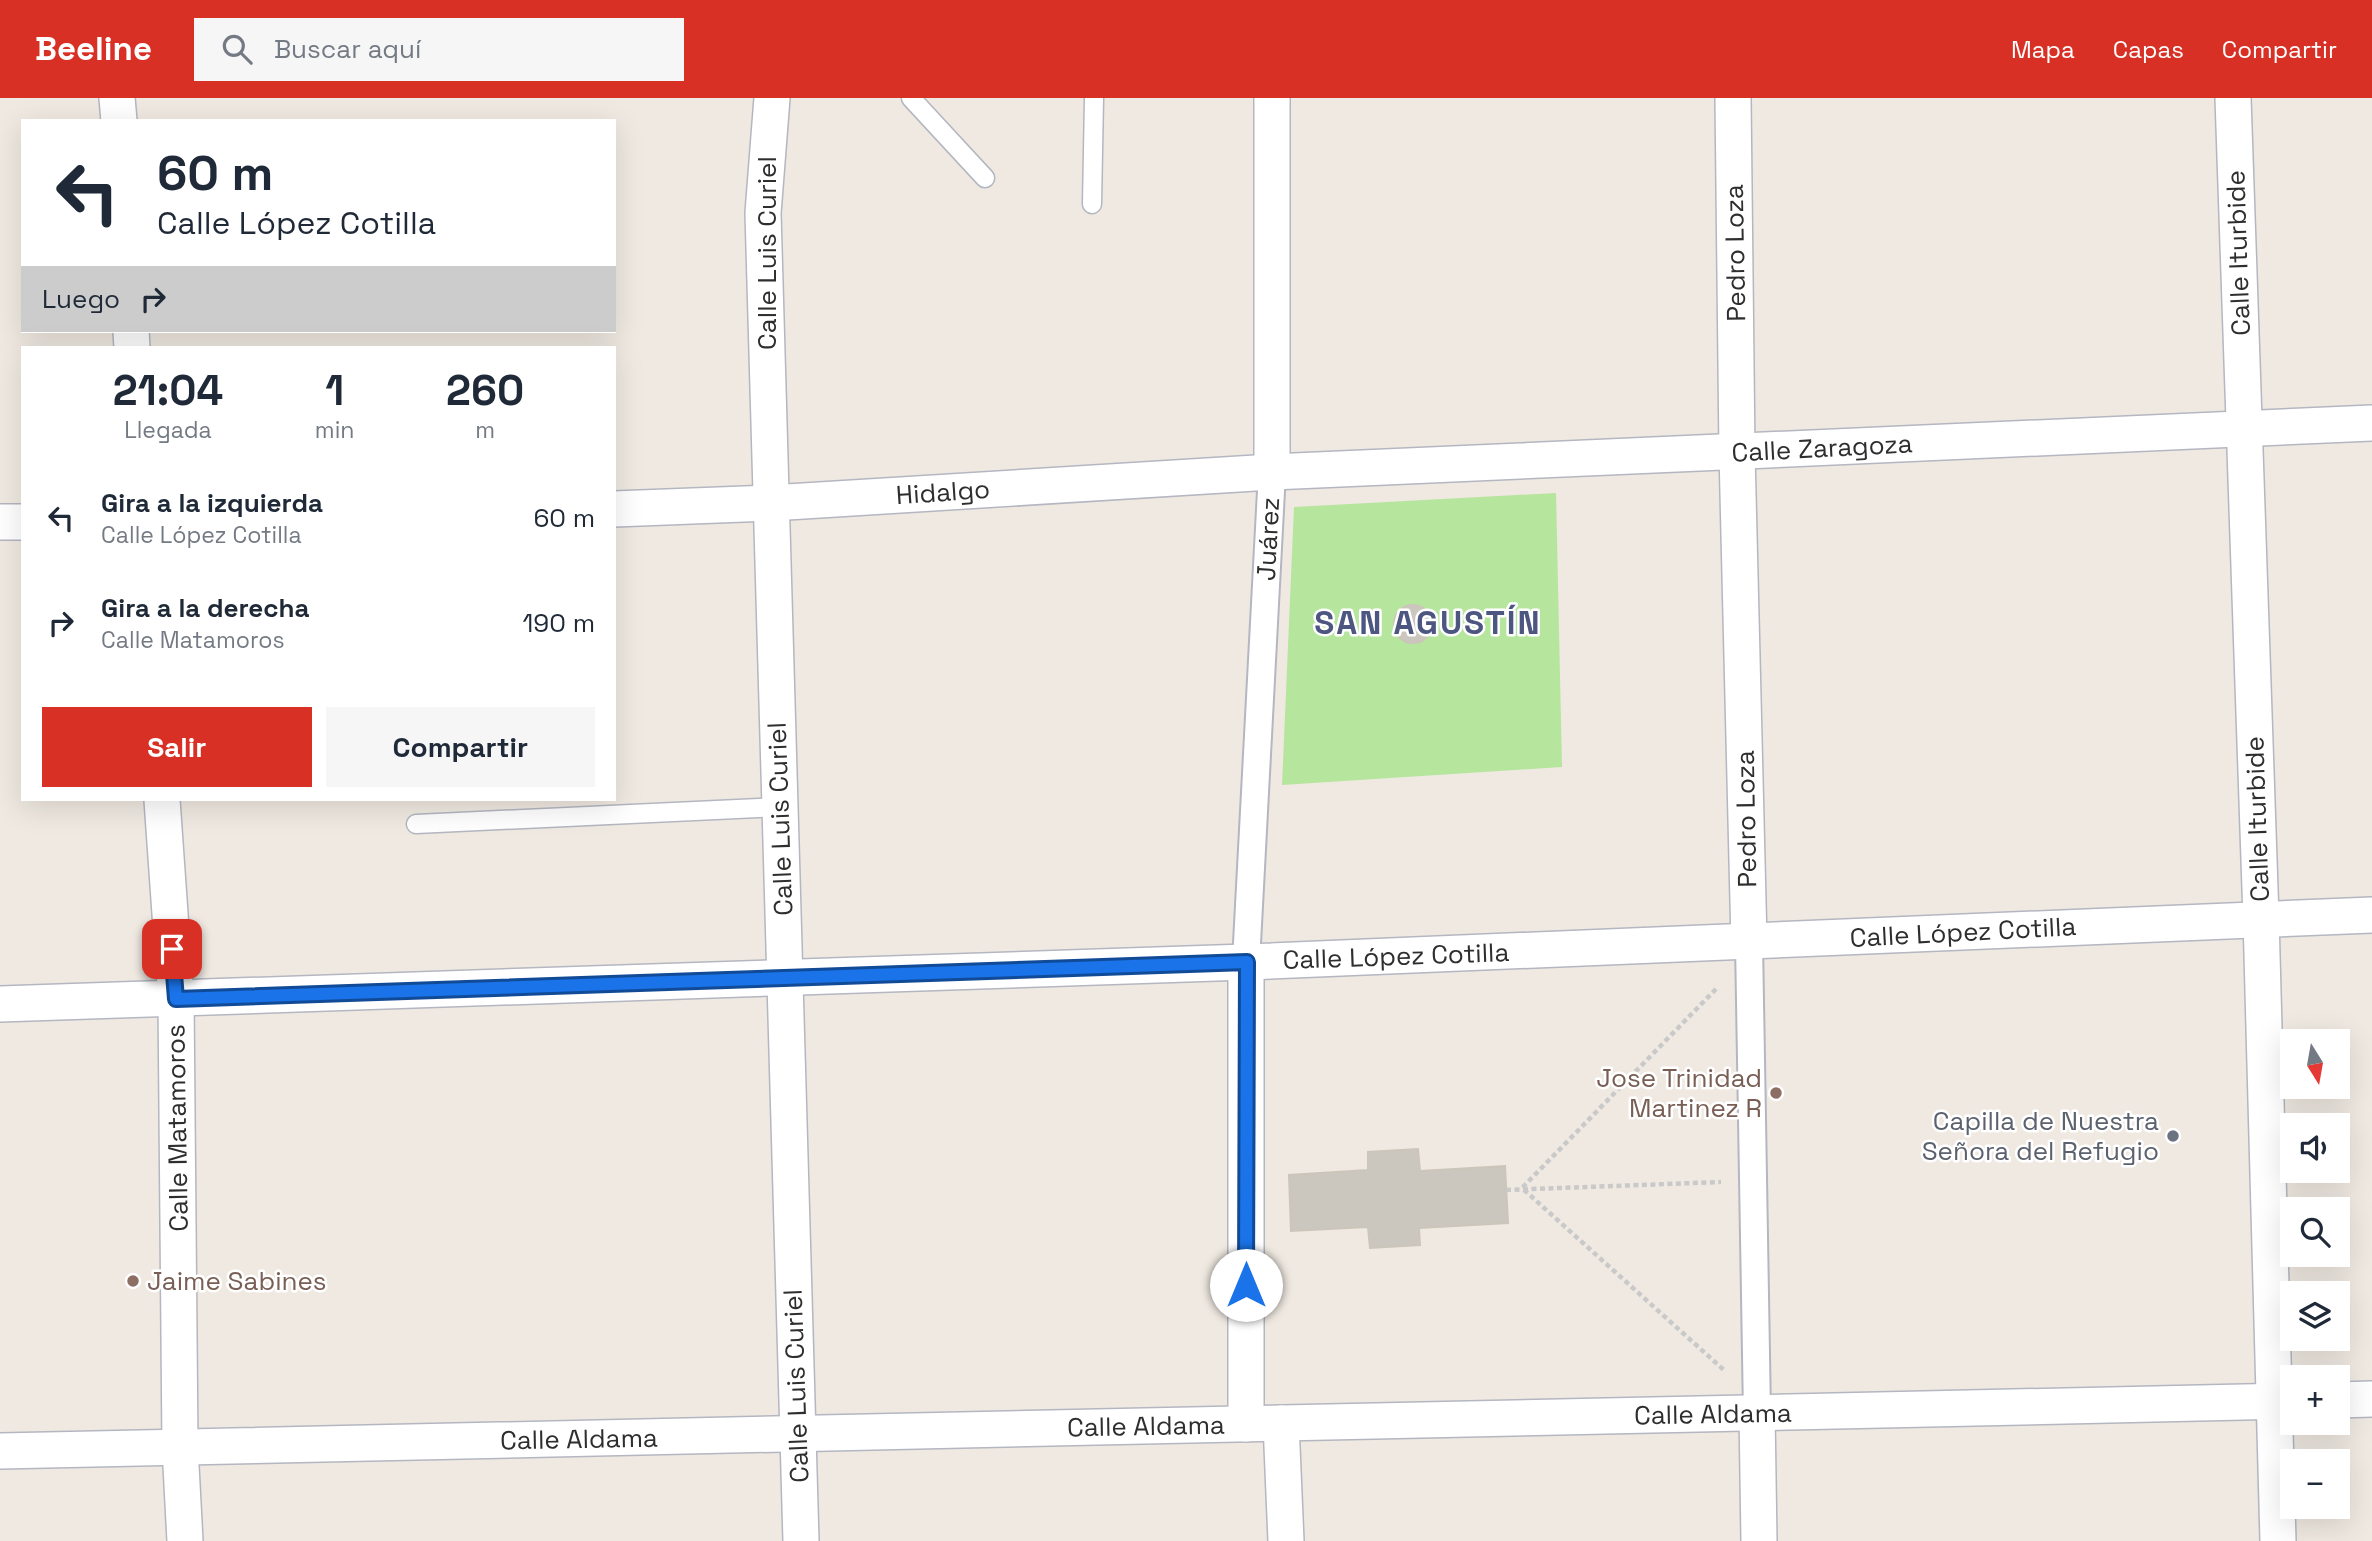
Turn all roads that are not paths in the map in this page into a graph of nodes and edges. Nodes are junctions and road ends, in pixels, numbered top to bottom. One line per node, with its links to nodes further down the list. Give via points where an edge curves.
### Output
1 (117, 98): 8 (street)
2 (772, 98): 15 (street, Calle Luis Curiel, via 763,213)
3 (911, 98): 9 (lane)
4 (1094, 98): 10 (lane)
5 (1272, 98): 14 (street, Juárez)
6 (1733, 98): 13 (street, Pedro Loza)
7 (2233, 98): 12 (street, Calle Iturbide)
8 (119, 119)
9 (985, 178)
10 (1093, 204)
11 (2372, 423): 12 (street, Calle Zaragoza)
12 (2244, 427): 13 (street, Calle Zaragoza); 23 (street, Calle Iturbide)
13 (1737, 453): 14 (street, Calle Zaragoza); 24 (street, Pedro Loza)
14 (1272, 472): 15 (street, Hidalgo); 25 (street, Juárez)
15 (771, 503): 16 (street, Hidalgo); 20 (street, Calle Luis Curiel)
16 (616, 509)
17 (0, 522): 18 (street)
18 (21, 522)
19 (162, 801): 27 (street, Calle Matamoros)
20 (780, 807): 21 (lane); 26 (street, Calle Luis Curiel)
21 (415, 824)
22 (2372, 915): 23 (street, Calle López Cotilla)
23 (2261, 918): 24 (street, Calle López Cotilla); 29 (street, Calle Iturbide)
24 (1749, 948): 25 (street, Calle López Cotilla); 33 (street, Pedro Loza)
25 (1246, 971): 26 (street, Calle López Cotilla); 35 (street)
26 (785, 978): 27 (street, Calle López Cotilla); 36 (street, Calle Luis Curiel)
27 (176, 999): 28 (street, Calle López Cotilla); 38 (street, Calle Matamoros)
28 (0, 1004)
29 (2281, 1365)
30 (2372, 1399): 31 (street)
31 (2350, 1400)
32 (2280, 1401): 33 (street, Calle Aldama)
33 (1757, 1406): 34 (street, Calle Aldama); 43 (street, Pedro Loza)
34 (1281, 1423): 35 (street, Calle Aldama); 42 (street)
35 (1246, 1424): 36 (street, Calle Aldama)
36 (798, 1434): 38 (street, Calle Aldama); 41 (street, Calle Luis Curiel)
37 (2282, 1435): 44 (street, Calle Iturbide)
38 (180, 1447): 39 (street, Calle Aldama); 40 (street, Calle Matamoros)
39 (0, 1451)
40 (185, 1541)
41 (801, 1541)
42 (1286, 1541)
43 (1759, 1541)
44 (2278, 1541)

